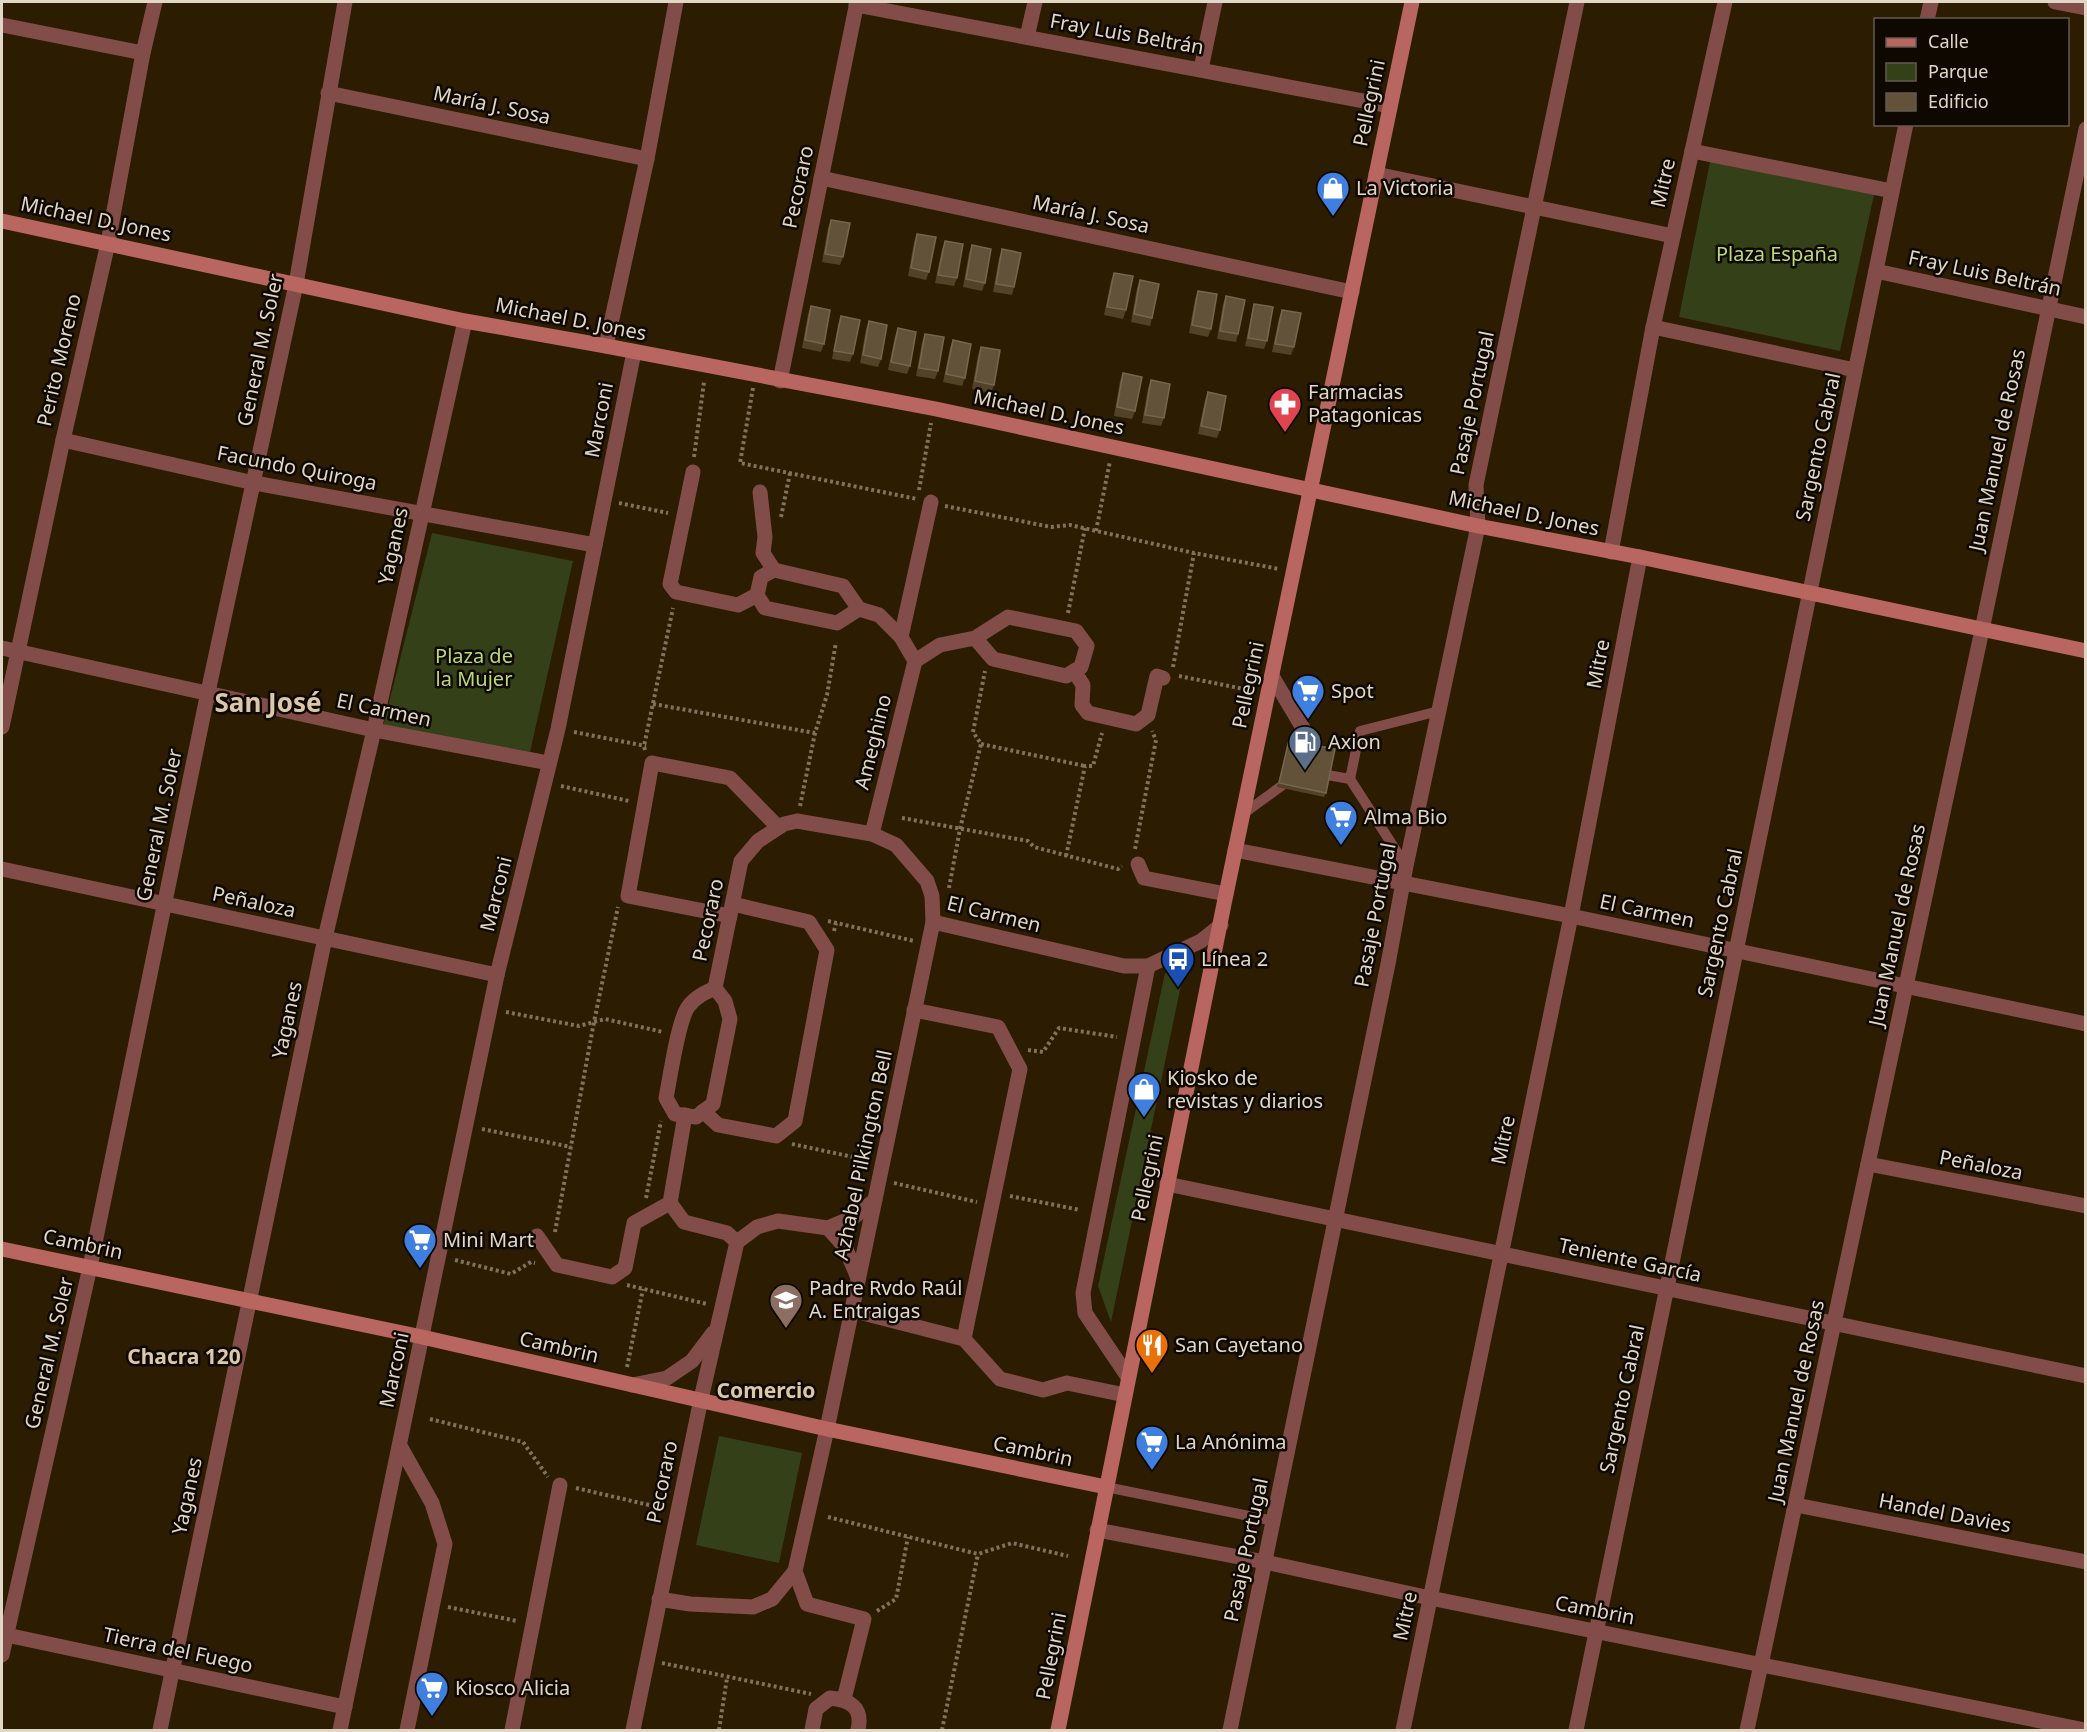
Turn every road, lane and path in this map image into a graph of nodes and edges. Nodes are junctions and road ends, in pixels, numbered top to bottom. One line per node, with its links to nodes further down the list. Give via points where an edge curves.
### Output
1 (155, 2): 16 (street, Perito Moreno)
2 (345, 2): 18 (street, General M. Soler)
3 (676, 2): 23 (street)
4 (1035, 2): 15 (street)
5 (1215, 2): 17 (street)
6 (1412, 2): 19 (street, Pellegrini)
7 (1577, 2): 27 (street, Pasaje Portugal)
8 (1725, 2): 22 (street, Mitre)
9 (1931, 2): 13 (street)
10 (2055, 2): 12 (street)
11 (856, 3): 15 (street, Fray Luis Beltrán); 25 (street, Pecoraro)
12 (2085, 8)
13 (1927, 18)
14 (2, 25): 16 (street)
15 (1027, 37): 17 (street, Fray Luis Beltrán)
16 (142, 53): 30 (street, Perito Moreno)
17 (1201, 69): 19 (street, Fray Luis Beltrán)
18 (328, 93): 23 (street, María J. Sosa); 32 (street, General M. Soler)
19 (1390, 106): 24 (street, Pellegrini)
20 (1906, 126): 26 (street, Sargento Cabral)
21 (2085, 129): 34 (street, Juan Manuel de Rosas)
22 (1692, 151): 26 (street); 29 (street, Mitre)
23 (648, 159): 38 (street)
24 (1376, 174): 27 (street); 33 (street, Pellegrini)
25 (821, 178): 33 (street, María J. Sosa); 43 (street, Pecoraro)
26 (1892, 191): 31 (street, Sargento Cabral)
27 (1535, 206): 29 (street); 56 (street, Pasaje Portugal, via 1476,486)
28 (2, 221): 30 (street, Michael D. Jones)
29 (1673, 236): 37 (street, Mitre)
30 (108, 243): 32 (street, Michael D. Jones); 45 (street, Perito Moreno)
31 (1876, 271): 34 (street, Fray Luis Beltrán); 41 (street, Sargento Cabral)
32 (296, 284): 36 (street, Michael D. Jones); 49 (street, General M. Soler)
33 (1352, 292): 50 (street, Pellegrini)
34 (2048, 308): 35 (street, Fray Luis Beltrán); 71 (street, Juan Manuel de Rosas)
35 (2085, 317)
36 (465, 321): 38 (street, Michael D. Jones); 54 (street, Yaganes)
37 (1653, 327): 41 (street); 61 (street, Mitre)
38 (606, 346): 39 (street, Michael D. Jones)
39 (634, 352): 40 (street, Michael D. Jones); 52 (street, Marconi)
40 (710, 367): 42 (street, Michael D. Jones); 47 (path, via 703,385)
41 (1856, 370): 66 (street, Sargento Cabral)
42 (755, 376): 43 (street, Michael D. Jones); 48 (path, via 740,463)
43 (780, 381): 44 (street, Michael D. Jones)
44 (936, 409): 46 (street, Michael D. Jones); 53 (path, via 929,428)
45 (63, 440): 49 (street, Facundo Quiroga); 76 (street, Perito Moreno)
46 (1113, 447): 50 (street, Michael D. Jones); 59 (path)
47 (693, 472): 67 (street, via 670,584 676,592 738,605)
48 (790, 473): 53 (path); 57 (path)
49 (254, 483): 54 (street, Facundo Quiroga); 83 (street, General M. Soler)
50 (1310, 488): 56 (street, Michael D. Jones); 65 (street, Pellegrini)
51 (760, 492): 64 (street, via 763,553)
52 (604, 501): 55 (path); 60 (street, Marconi)
53 (924, 501): 58 (path, via 1051,526); 72 (street)
54 (422, 513): 60 (street, Facundo Quiroga); 88 (street, Yaganes)
55 (678, 514)
56 (1478, 525): 61 (street, Michael D. Jones); 86 (street, Pasaje Portugal)
57 (779, 527)
58 (1085, 528): 59 (path); 70 (path)
59 (1096, 531): 62 (path)
60 (595, 545): 94 (street, Marconi)
61 (1611, 552): 63 (street, Michael D. Jones)
62 (1194, 553): 65 (path); 84 (path, via 1172,674)
63 (1640, 557): 66 (street, Michael D. Jones); 118 (street, Mitre)
64 (774, 570): 67 (street, via 761,577); 69 (street, via 843,586)
65 (1294, 572): 81 (street, Pellegrini)
66 (1809, 594): 71 (street, Michael D. Jones); 122 (street, Sargento Cabral)
67 (756, 595): 69 (street, via 765,608 837,623)
68 (675, 601): 85 (path)
69 (859, 609): 72 (street, via 879,615)
70 (1064, 628): 73 (street, via 1008,617); 80 (street, via 1076,631 1087,646 1081,667)
71 (1982, 630): 77 (street, Michael D. Jones); 125 (street, Juan Manuel de Rosas)
72 (901, 637): 79 (street)
73 (975, 638): 78 (street); 79 (street, via 940,645)
74 (837, 642): 90 (path)
75 (2, 648): 76 (street, El Carmen)
76 (17, 651): 83 (street, El Carmen); 87 (street, Perito Moreno)
77 (2085, 651)
78 (993, 659): 80 (street, via 1066,676); 92 (path, via 983,675 973,732)
79 (915, 661): 105 (street, Ameghino)
80 (1074, 671): 82 (street, via 1083,686 1082,705 1088,713 1136,724 1148,715 1157,676)
81 (1272, 676): 84 (street, Pellegrini); 96 (street, via 1306,735)
82 (1163, 678)
83 (208, 692): 88 (street, El Carmen); 116 (street, General M. Soler)
84 (1268, 693): 100 (street, Pellegrini)
85 (653, 704): 90 (path); 93 (path, via 644,746)
86 (1439, 711): 97 (lane, via 1360,731); 110 (street, Pasaje Portugal)
87 (2, 727)
88 (374, 730): 94 (street, El Carmen); 121 (street, Yaganes)
89 (1152, 730): 109 (path, via 1156,740)
90 (815, 733): 102 (path)
91 (1102, 733): 95 (path, via 1093,766)
92 (981, 744): 95 (path); 104 (path)
93 (648, 759)
94 (549, 762): 98 (street, Marconi)
95 (1085, 766): 107 (path)
96 (1302, 771): 97 (lane); 100 (lane)
97 (1350, 779): 110 (lane)
98 (544, 784): 99 (path); 124 (street, Marconi)
99 (639, 803)
100 (1243, 814): 106 (street, Pellegrini)
101 (902, 818): 104 (path)
102 (797, 821): 103 (street, El Carmen); 105 (street, El Carmen)
103 (778, 827): 108 (street, El Carmen, via 758,841); 117 (street, via 730,778 652,763 628,896)
104 (960, 829): 107 (path, via 1028,841 1034,848); 113 (path)
105 (872, 834): 119 (street, El Carmen, via 896,845 927,882)
106 (1235, 850): 112 (street, El Carmen); 114 (street, Pellegrini)
107 (1066, 856): 109 (path, via 1118,869)
108 (741, 861): 117 (street, Pecoraro)
109 (1136, 862): 114 (street, via 1144,878)
110 (1406, 866): 112 (street, Pasaje Portugal)
111 (2, 869): 116 (street, Peñaloza)
112 (1403, 883): 118 (street, El Carmen); 151 (street, Pasaje Portugal)
113 (949, 888)
114 (1226, 894): 120 (street, Pellegrini)
115 (620, 897): 129 (path)
116 (164, 905): 121 (street, Peñaloza); 158 (street, General M. Soler)
117 (732, 910): 126 (street, Pecoraro); 136 (street, via 810,922 827,950 795,1121 776,1137 718,1125)
118 (1571, 916): 122 (street, El Carmen); 156 (street, Mitre)
119 (933, 922): 123 (street, El Carmen, via 1124,966); 128 (street, Azhabel Pilkington Bell)
120 (1221, 925): 123 (street, El Carmen, via 1201,941); 144 (street, Pellegrini)
121 (325, 939): 124 (street, Peñaloza); 162 (street, Yaganes)
122 (1736, 951): 125 (street, El Carmen); 160 (street, Sargento Cabral)
123 (1148, 966): 132 (street, Pellegrini)
124 (497, 975): 127 (street, Marconi)
125 (1905, 985): 130 (street, El Carmen); 142 (street, Juan Manuel de Rosas)
126 (715, 988): 131 (street, Pecoraro, via 701,994 688,1007); 136 (street, Pecoraro, via 725,1001 730,1019 712,1104)
127 (490, 1009): 129 (path, via 579,1026); 138 (street, Marconi)
128 (914, 1010): 141 (street, Azhabel Pilkington Bell); 148 (street, via 998,1027 1020,1069)
129 (594, 1022): 131 (path, via 605,1019); 140 (path)
130 (2085, 1024)
131 (679, 1035): 137 (street, Pecoraro, via 666,1098)
132 (1133, 1039): 134 (path, via 1059,1028 1042,1052); 169 (street, Pellegrini, via 1083,1293 1085,1313)
133 (1021, 1049): 134 (path)
134 (1033, 1051): 135 (path)
135 (1031, 1062)
136 (704, 1111): 137 (street, via 696,1117)
137 (680, 1114): 145 (path, via 660,1121); 147 (street)
138 (466, 1125): 140 (path); 166 (street, Marconi)
139 (785, 1142): 141 (path)
140 (571, 1147): 157 (path)
141 (882, 1163): 143 (street, Azhabel Pilkington Bell)
142 (1868, 1164): 149 (street, Peñaloza); 164 (street, Juan Manuel de Rosas)
143 (879, 1180): 146 (street, Azhabel Pilkington Bell); 148 (path)
144 (1167, 1184): 151 (street, Teniente García); 169 (street, Pellegrini)
145 (646, 1200)
146 (874, 1200): 152 (street, via 854,1217); 159 (street, Azhabel Pilkington Bell)
147 (670, 1203): 154 (street, via 684,1222 727,1233); 157 (street, via 634,1223 625,1269 612,1277 558,1265)
148 (992, 1205): 150 (path, via 1002,1206 1004,1195); 167 (street)
149 (2085, 1206)
150 (1080, 1210)
151 (1335, 1219): 156 (street, Teniente García); 181 (street, Pasaje Portugal)
152 (828, 1228): 154 (street, via 778,1221 756,1227); 159 (street, via 845,1247)
153 (537, 1236): 157 (street)
154 (737, 1242): 165 (street, Pecoraro)
155 (2, 1249): 158 (street, Cambrin)
156 (1500, 1254): 160 (street, Teniente García); 189 (street, Mitre)
157 (551, 1256)
158 (90, 1267): 162 (street, Cambrin); 195 (street, General M. Soler)
159 (858, 1278): 163 (street, Azhabel Pilkington Bell)
160 (1666, 1288): 164 (street, Teniente García); 194 (street, Sargento Cabral)
161 (643, 1289): 170 (path)
162 (250, 1301): 166 (street, Cambrin); 199 (street, Yaganes)
163 (851, 1310): 167 (street); 174 (street, Azhabel Pilkington Bell)
164 (1833, 1323): 168 (street, Teniente García); 178 (street, Juan Manuel de Rosas)
165 (717, 1329): 170 (street, via 692,1361 667,1378); 172 (street, Pecoraro)
166 (422, 1337): 170 (street, Cambrin); 175 (street, Marconi)
167 (964, 1339): 171 (street, via 1000,1379 1043,1390 1067,1383)
168 (2085, 1376)
169 (1128, 1377): 171 (street, Pellegrini)
170 (628, 1384): 172 (street, Cambrin)
171 (1125, 1395): 177 (street, Pellegrini)
172 (701, 1399): 174 (street, Cambrin); 179 (street, Pecoraro)
173 (430, 1419): 176 (path, via 523,1442 553,1484)
174 (827, 1430): 177 (street, Cambrin); 188 (street, Azhabel Pilkington Bell)
175 (400, 1446): 191 (street, via 432,1503 445,1544); 202 (street, Marconi)
176 (560, 1485): 179 (path); 193 (street)
177 (1106, 1487): 181 (lane); 182 (street, Pellegrini)
178 (1796, 1505): 187 (street, Handel Davies); 198 (street, Juan Manuel de Rosas)
179 (677, 1511): 190 (street, Pecoraro)
180 (828, 1517): 183 (path)
181 (1274, 1521): 186 (street, Pasaje Portugal)
182 (1097, 1530): 186 (street, Cambrin); 212 (street, Pellegrini)
183 (909, 1537): 184 (path); 192 (path, via 896,1599)
184 (978, 1554): 185 (path, via 1012,1543); 211 (path)
185 (1068, 1556)
186 (1265, 1562): 189 (street, Cambrin); 213 (street, Pasaje Portugal)
187 (2085, 1562)
188 (795, 1571): 190 (street, Azhabel Pilkington Bell, via 772,1599 753,1607); 192 (street, via 807,1604)
189 (1430, 1598): 194 (street, Cambrin); 214 (street, Mitre)
190 (659, 1599): 197 (street, Pecoraro)
191 (433, 1604): 193 (path); 205 (street)
192 (864, 1619): 201 (street)
193 (532, 1625): 206 (street)
194 (1596, 1631): 198 (street, Cambrin); 215 (street, Sargento Cabral)
195 (4, 1635): 196 (street, General M. Soler); 199 (street, Tierra del Fuego)
196 (2, 1655)
197 (647, 1660): 200 (path); 207 (street, Pecoraro)
198 (1761, 1664): 216 (street, Juan Manuel de Rosas); 217 (street, Cambrin)
199 (172, 1671): 202 (street, Tierra del Fuego); 203 (street, Yaganes)
200 (728, 1678): 201 (path); 208 (path)
201 (837, 1698): 209 (street, via 816,1709); 210 (street, via 854,1706 860,1722)
202 (345, 1707): 204 (street, Marconi)
203 (160, 1731)
204 (340, 1731)
205 (407, 1731)
206 (512, 1731)
207 (633, 1731)
208 (719, 1731)
209 (812, 1731)
210 (858, 1731)
211 (942, 1731)
212 (1058, 1731)
213 (1230, 1731)
214 (1403, 1731)
215 (1576, 1731)
216 (1748, 1731)
217 (2085, 1731)

